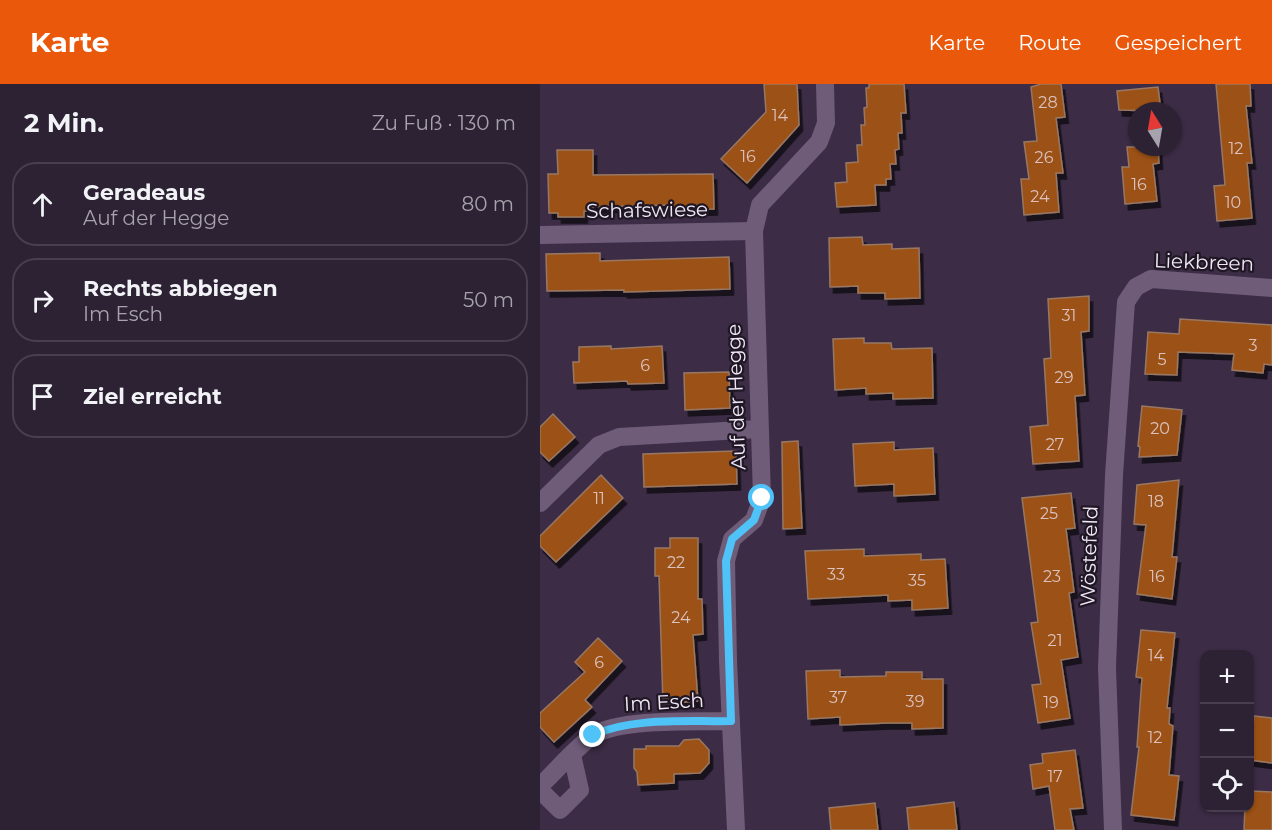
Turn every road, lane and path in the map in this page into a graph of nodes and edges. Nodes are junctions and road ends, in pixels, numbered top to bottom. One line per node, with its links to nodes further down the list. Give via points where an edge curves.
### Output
1 (825, 84): 2 (street, Auf der Hegge, via 826,123 819,142 760,205)
2 (754, 231): 3 (street, Schafswiese); 6 (street, Auf der Hegge)
3 (540, 235)
4 (1136, 287): 5 (street, Liekbreen, via 1151,279); 12 (street, Wöstefeld, via 1126,302 1124,317 1114,475 1107,668)
5 (1272, 288)
6 (759, 429): 7 (street, via 618,436 599,445); 8 (street, Auf der Hegge, via 762,498 754,520 732,539 726,561)
7 (540, 503)
8 (731, 721): 9 (street, Im Esch, via 627,724 593,735); 11 (street, Auf der Hegge)
9 (572, 755): 10 (street, Im Esch); 10 (street, Im Esch, via 580,790 560,810)
10 (540, 788)
11 (736, 830)
12 (1113, 830)

